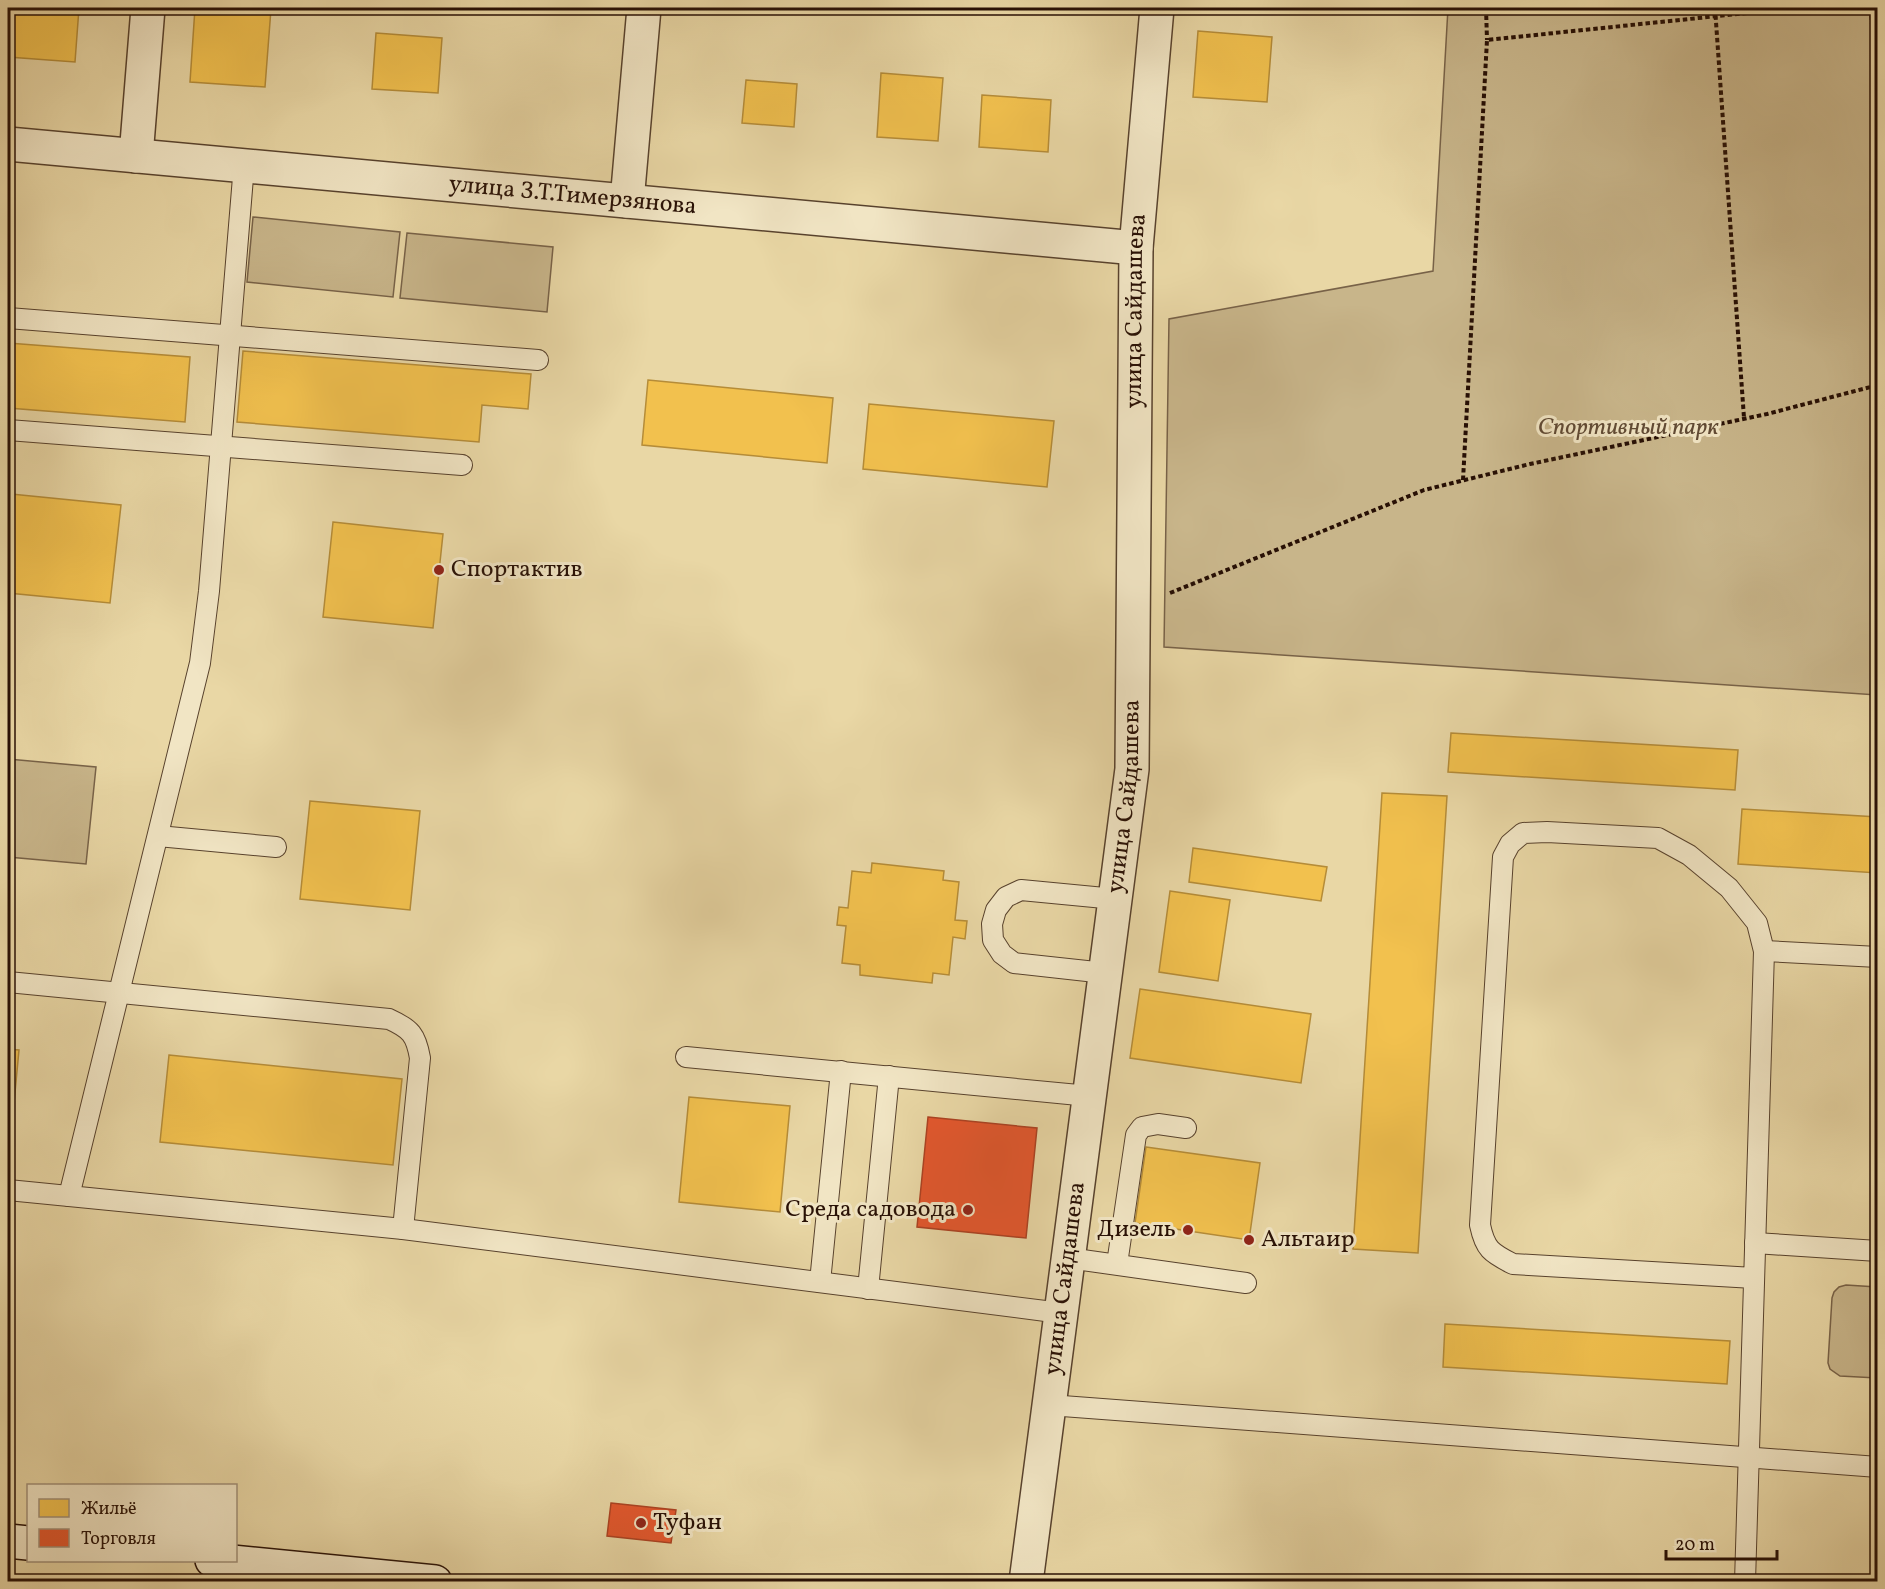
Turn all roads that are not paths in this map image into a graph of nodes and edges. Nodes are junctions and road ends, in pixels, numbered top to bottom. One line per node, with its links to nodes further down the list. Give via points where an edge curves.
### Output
1 (148, 8): 5 (street)
2 (644, 8): 7 (street)
3 (1156, 8): 8 (street, улица Сайдашева)
4 (8, 144): 5 (street, улица З.Т.Тимерзянова)
5 (136, 156): 6 (street, улица З.Т.Тимерзянова)
6 (244, 165): 7 (street, улица З.Т.Тимерзянова); 10 (lane)
7 (627, 201): 8 (street, улица З.Т.Тимерзянова)
8 (1136, 248): 17 (street, улица Сайдашева, via 1132,770)
9 (8, 318): 10 (lane)
10 (230, 335): 11 (lane); 13 (lane)
11 (538, 360)
12 (8, 430): 13 (lane)
13 (221, 447): 14 (lane); 15 (lane, via 203,645)
14 (462, 465)
15 (158, 836): 16 (lane); 22 (lane)
16 (276, 847)
17 (1115, 899): 20 (street, улица Сайдашева); 20 (lane, via 1021,890 1006,897 992,924 993,940 1014,963)
18 (1764, 951): 19 (lane); 31 (lane); 35 (lane, via 1757,923 1729,888 1689,855 1658,838 1523,833 1509,844 1503,857 1480,1225 1483,1240 1493,1254 1513,1264)
19 (1878, 957)
20 (1105, 973): 26 (street, улица Сайдашева)
21 (8, 982): 22 (lane)
22 (119, 993): 29 (lane); 30 (lane, via 389,1019 406,1027 417,1040 420,1058)
23 (686, 1057): 24 (lane)
24 (841, 1071): 25 (lane); 36 (lane)
25 (889, 1076): 26 (lane); 38 (lane)
26 (1089, 1096): 33 (street, улица Сайдашева)
27 (1186, 1128): 34 (lane, via 1158,1124 1142,1127 1136,1135)
28 (8, 1190): 29 (lane)
29 (69, 1196): 30 (lane)
30 (404, 1229): 36 (lane)
31 (1755, 1244): 32 (lane); 35 (lane)
32 (1878, 1251)
33 (1068, 1258): 34 (lane); 39 (street, улица Сайдашева)
34 (1117, 1264): 37 (lane)
35 (1754, 1278): 41 (lane)
36 (820, 1282): 38 (lane)
37 (1246, 1283)
38 (868, 1288): 39 (lane)
39 (1061, 1313): 40 (street, улица Сайдашева)
40 (1049, 1405): 41 (lane); 47 (street, улица Сайдашева)
41 (1749, 1458): 42 (lane); 48 (lane)
42 (1878, 1467)
43 (8, 1541): 44 (street)
44 (27, 1543)
45 (233, 1562): 46 (street)
46 (435, 1581)
47 (1026, 1581)
48 (1744, 1581)

